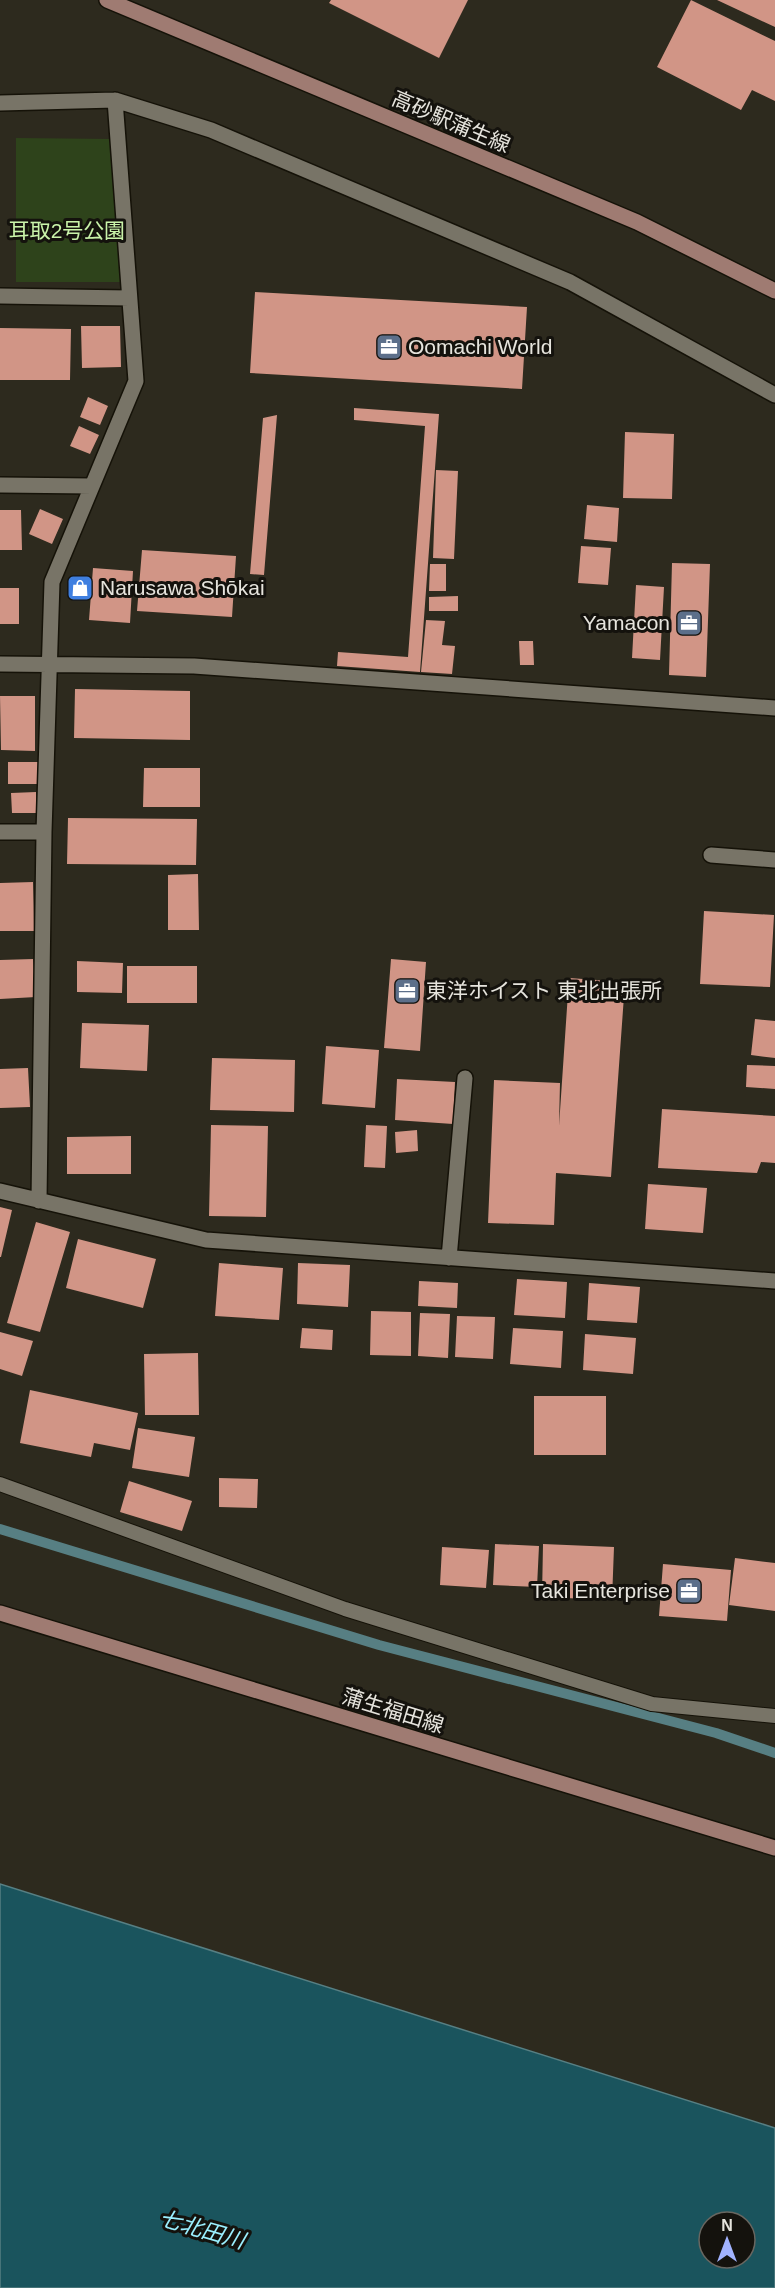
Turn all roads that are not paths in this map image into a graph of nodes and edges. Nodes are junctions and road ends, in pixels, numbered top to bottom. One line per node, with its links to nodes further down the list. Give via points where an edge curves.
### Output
1 (107, 0): 4 (main road, 高砂駅蒲生線, via 637,222)
2 (115, 100): 3 (street); 6 (street); 7 (street, via 211,130 570,282)
3 (0, 103)
4 (775, 291)
5 (0, 296): 6 (street)
6 (129, 298): 9 (street, via 136,381)
7 (775, 394)
8 (0, 485): 9 (street)
9 (92, 486): 11 (street, via 52,582)
10 (0, 664): 11 (street)
11 (49, 664): 12 (street, via 194,666); 14 (street)
12 (775, 708)
13 (0, 832): 14 (street)
14 (44, 832): 19 (street)
15 (711, 855): 16 (street)
16 (775, 860)
17 (465, 1078): 20 (street)
18 (0, 1191): 19 (street)
19 (39, 1201): 20 (street, via 206,1240)
20 (449, 1258): 21 (street)
21 (775, 1281)
22 (0, 1484): 24 (lane, via 345,1609 652,1704)
23 (0, 1613): 25 (main road, 蒲生福田線)
24 (775, 1716)
25 (775, 1848)

